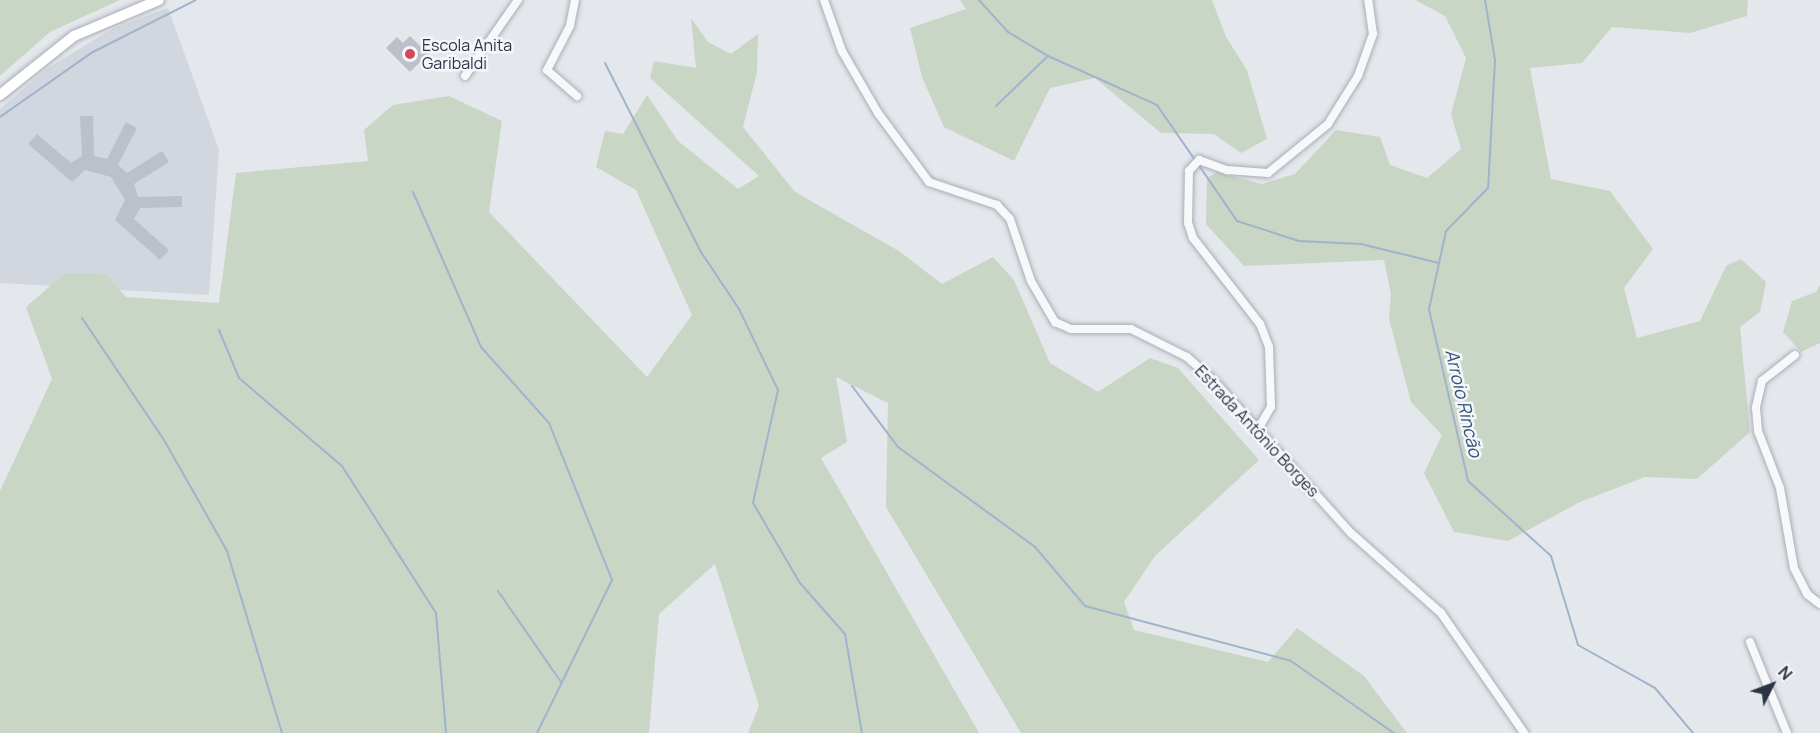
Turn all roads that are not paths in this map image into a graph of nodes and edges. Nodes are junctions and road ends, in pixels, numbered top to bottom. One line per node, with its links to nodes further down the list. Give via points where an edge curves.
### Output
1 (159, 0): 7 (main road, via 74,36)
2 (518, 0): 6 (street)
3 (575, 0): 8 (street, via 570,26 547,70)
4 (824, 0): 10 (street, Estrada Antônio Borges, via 842,51 878,113 929,182 997,205 1010,219 1031,281 1055,322 1071,329 1131,329 1187,357)
5 (1368, 0): 10 (street, via 1373,34 1358,76 1328,124 1268,173 1227,170 1199,159 1189,171 1188,223 1193,238 1260,324 1269,347 1271,407)
6 (465, 76)
7 (0, 95)
8 (577, 96)
9 (1795, 355): 11 (street, via 1762,381 1756,408 1758,431 1780,488 1794,568 1807,594)
10 (1257, 431): 13 (street, Estrada Antônio Borges, via 1352,534 1441,614)
11 (1820, 604)
12 (1750, 642): 14 (street)
13 (1524, 733)
14 (1787, 733)

